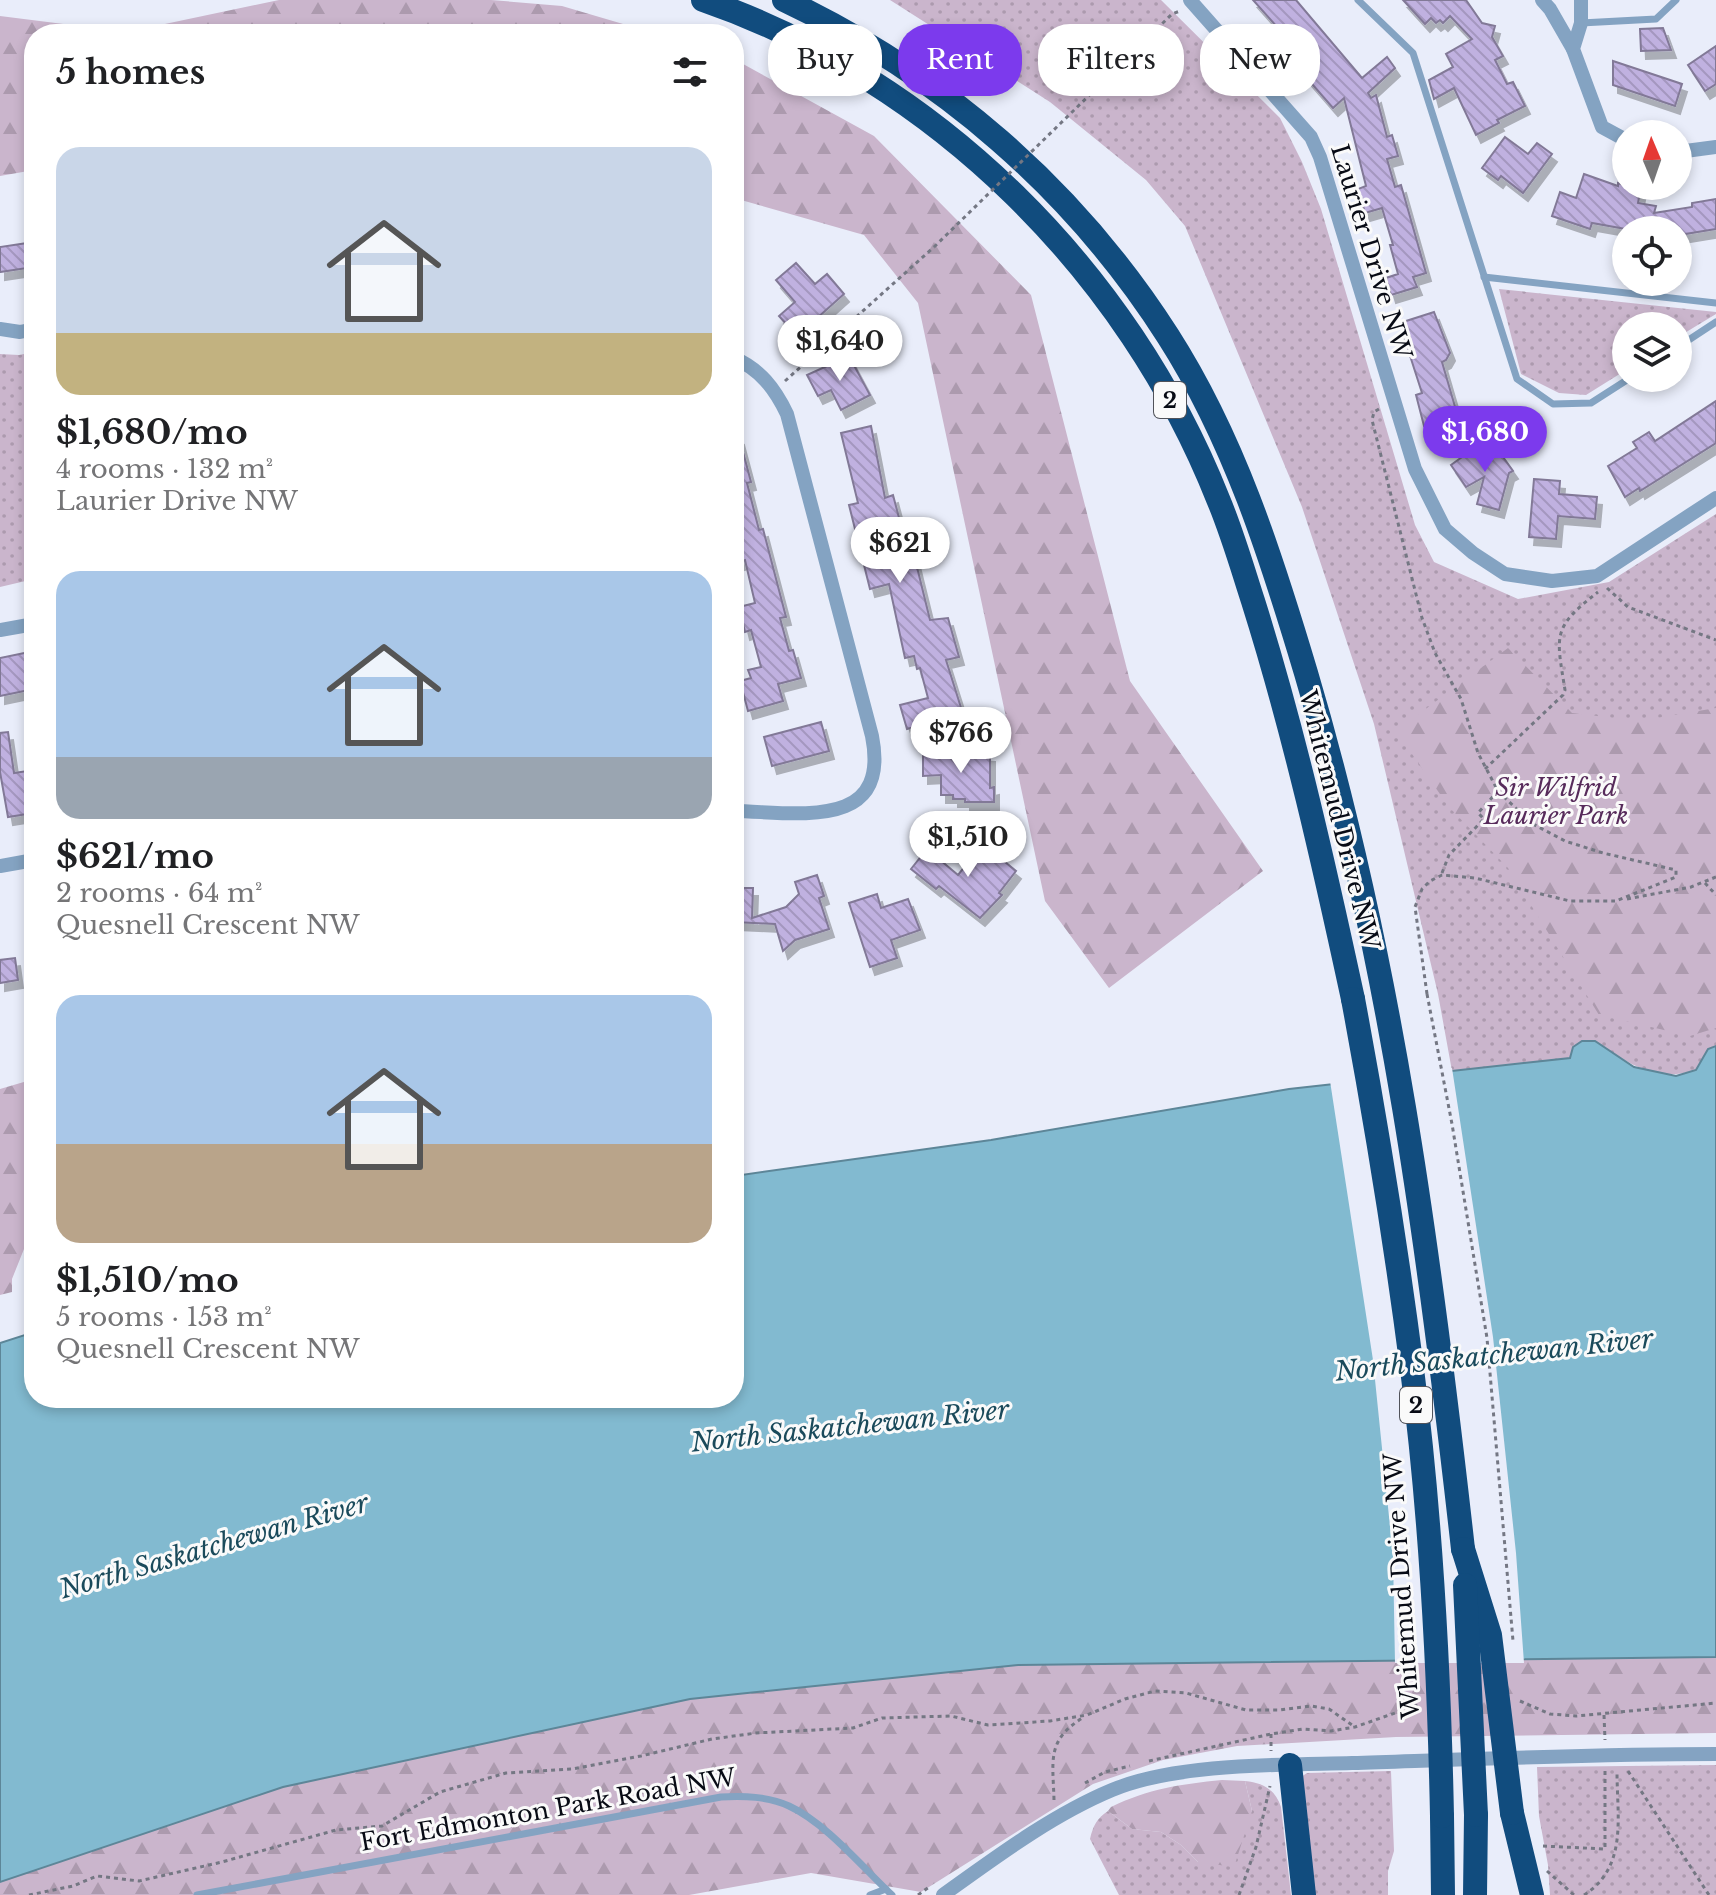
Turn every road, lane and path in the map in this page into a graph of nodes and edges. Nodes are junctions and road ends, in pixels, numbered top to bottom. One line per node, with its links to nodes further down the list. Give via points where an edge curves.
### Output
1 (703, 0): 58 (highway, Whitemud Drive NW / 2, bridge, via 747,16 873,82 988,170 1062,243 1153,368 1198,454 1233,539 1292,735 1353,999 1383,1162 1413,1372 1431,1562)
2 (784, 0): 37 (highway, Whitemud Drive NW / 2, via 932,85 1074,212 1168,336 1234,464 1257,519 1317,710 1386,997 1443,1363)
3 (1358, 0): 13 (lane, via 1413,53)
4 (1542, 0): 9 (street)
5 (1581, 0): 8 (street)
6 (1676, 0): 8 (lane, via 1656,19)
7 (1192, 2): 20 (path, bridge, via 1172,14 934,247); 22 (street, Laurier Drive NW, via 1311,137)
8 (1581, 23): 9 (street)
9 (1573, 49): 10 (street, via 1602,127)
10 (1612, 132)
11 (1716, 147): 12 (street)
12 (1692, 150)
13 (1484, 277): 14 (lane); 21 (lane, via 1517,379 1553,404 1591,403)
14 (1716, 303)
15 (1716, 322): 18 (lane)
16 (0, 329): 17 (street)
17 (24, 331)
18 (1692, 338)
19 (744, 362): 20 (street)
20 (775, 390): 29 (street, via 798,450 872,736 874,774 867,792 839,809)
21 (1612, 390)
22 (1394, 403): 23 (street, Laurier Drive NW, via 1415,469 1445,529 1505,574 1552,581 1597,576); 27 (path, via 1374,412 1372,420 1422,618 1461,699)
23 (1716, 498)
24 (24, 626): 25 (street)
25 (0, 630)
26 (1716, 640): 27 (path, via 1628,607 1605,586 1559,630 1563,695)
27 (1485, 769): 28 (path)
28 (1498, 791): 32 (path, via 1478,813 1484,819 1449,855); 36 (path, via 1531,823 1565,841 1676,870 1676,877)
29 (744, 811)
30 (24, 862): 31 (street)
31 (0, 866)
32 (1442, 875): 36 (path, via 1570,901); 38 (path, bridge, via 1422,889 1415,907 1487,1338)
33 (1716, 877): 34 (path)
34 (1704, 883): 35 (path); 36 (path)
35 (1716, 895)
36 (1616, 901)
37 (1463, 1549): 59 (highway, Whitemud Drive NW / 2, bridge); 60 (highway, bridge, via 1490,1635 1512,1813)
38 (1514, 1648)
39 (1518, 1689): 41 (path, via 1518,1702 1550,1714 1576,1716)
40 (1424, 1703): 43 (path)
41 (1716, 1703)
42 (1087, 1715): 43 (path, via 1155,1691 1186,1693 1246,1710 1329,1709); 47 (path, via 1065,1728 1053,1753 1054,1801); 52 (path, via 988,1725 951,1716 882,1718 853,1728 756,1733 572,1769 506,1773 440,1792 382,1826 336,1830 139,1881 97,1876)
43 (1355, 1727): 46 (path, via 1271,1734)
44 (1716, 1754): 45 (street)
45 (1611, 1760): 46 (street); 48 (path, via 1605,1849); 62 (path, via 1617,1849 1599,1885); 63 (path)
46 (1281, 1765): 47 (street, via 1155,1778 1113,1789); 56 (path, via 1266,1796); 57 (highway)
47 (1064, 1815): 55 (street)
48 (1539, 1846)
49 (1544, 1869): 61 (path)
50 (227, 1892): 51 (lane, Fort Edmonton Park Road NW, via 740,1796 788,1805 811,1818); 53 (lane, Fort Edmonton Park Road NW)
51 (889, 1892): 54 (lane)
52 (29, 1895)
53 (197, 1895)
54 (870, 1895)
55 (943, 1895)
56 (1241, 1895)
57 (1304, 1895)
58 (1443, 1895)
59 (1475, 1895)
60 (1532, 1895)
61 (1574, 1895)
62 (1584, 1895)
63 (1709, 1895)

